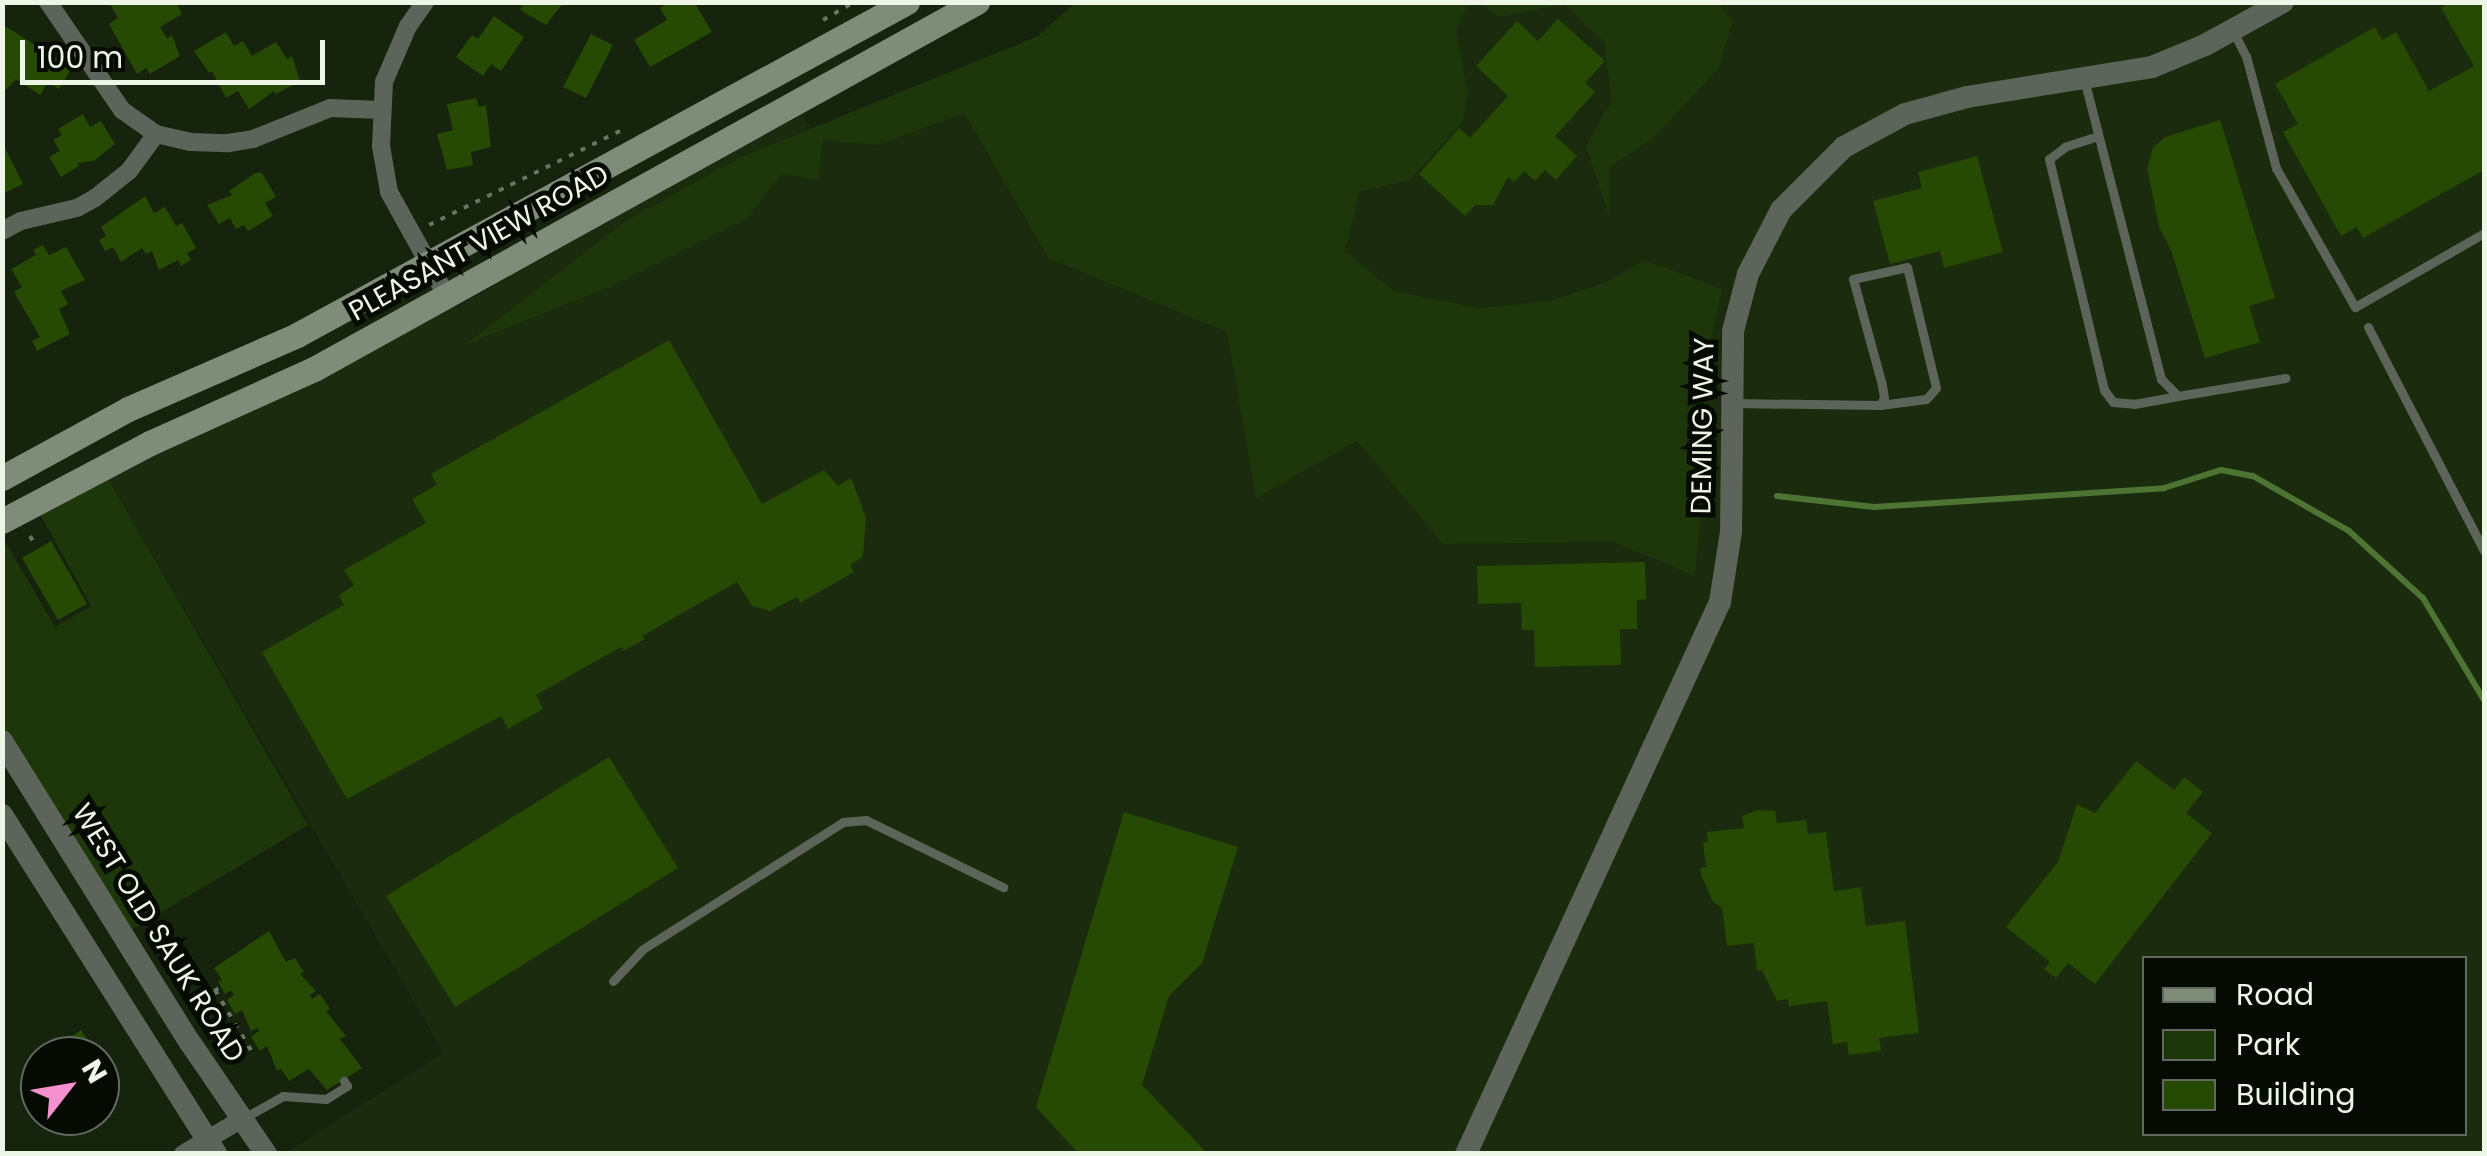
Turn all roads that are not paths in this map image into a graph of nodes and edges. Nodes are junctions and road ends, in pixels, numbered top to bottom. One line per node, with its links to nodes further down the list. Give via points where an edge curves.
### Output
1 (48, 2): 9 (street, via 122,110)
2 (425, 2): 8 (street, via 384,82)
3 (907, 2): 13 (main road, PLEASANT VIEW ROAD)
4 (977, 2): 14 (main road, PLEASANT VIEW ROAD)
5 (2283, 2): 6 (street, DEMING WAY)
6 (2232, 31): 7 (street, DEMING WAY, via 2152,67); 12 (lane, via 2246,56 2276,168 2355,307)
7 (2084, 79): 10 (lane); 18 (street, DEMING WAY, via 1933,104 1878,125 1823,165 1781,210 1748,274 1734,332)
8 (380, 110): 9 (street, via 330,108 228,143); 13 (street, via 384,174)
9 (156, 134): 11 (street, via 129,171 94,198)
10 (2098, 136): 17 (lane, via 2161,380); 17 (lane, via 2048,159 2104,390 2123,403)
11 (2, 232)
12 (2484, 234)
13 (426, 261): 14 (street); 20 (main road, PLEASANT VIEW ROAD, via 251,359 128,409)
14 (446, 294): 21 (main road, PLEASANT VIEW ROAD, via 269,393 150,443)
15 (2368, 327): 22 (lane)
16 (2285, 378): 17 (lane)
17 (2178, 396)
18 (1731, 403): 19 (lane); 32 (street, DEMING WAY, via 1731,532 1720,602)
19 (1880, 405): 19 (lane, via 1882,385 1852,279 1907,267 1936,388 1926,398)
20 (2, 478)
21 (2, 521)
22 (2484, 551)
23 (2, 741): 28 (street, WEST OLD SAUK ROAD)
24 (2, 815): 29 (street)
25 (1003, 887): 26 (lane, via 866,820 844,822 644,950)
26 (613, 981)
27 (344, 1081): 28 (lane, via 347,1086 326,1099 283,1096)
28 (242, 1120): 29 (street); 31 (street, WEST OLD SAUK ROAD)
29 (211, 1147): 30 (street)
30 (184, 1154)
31 (266, 1154)
32 (1466, 1154)

